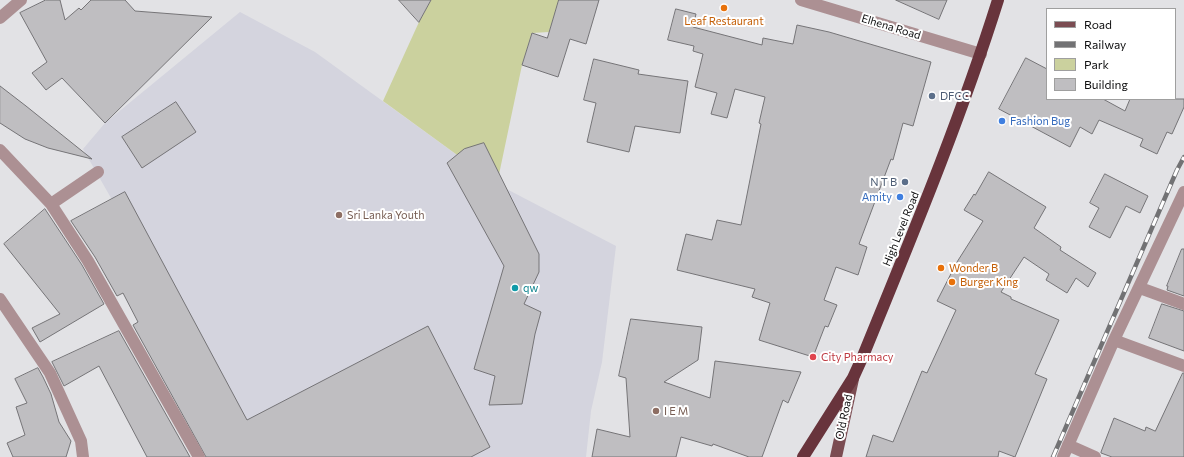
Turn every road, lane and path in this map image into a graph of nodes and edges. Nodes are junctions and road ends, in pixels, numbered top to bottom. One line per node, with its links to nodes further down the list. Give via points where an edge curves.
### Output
1 (21, 0): 4 (street)
2 (801, 0): 5 (street, Elhena Road)
3 (998, 0): 5 (highway, High Level Road)
4 (0, 18)
5 (981, 54): 15 (highway, High Level Road, via 926,201)
6 (0, 150): 9 (street)
7 (98, 172): 9 (street)
8 (1184, 192): 10 (street)
9 (51, 204): 18 (street, via 88,262)
10 (1140, 288): 12 (street); 13 (street)
11 (0, 299): 17 (street, via 50,373 81,440)
12 (1184, 304)
13 (1114, 340): 14 (street); 16 (street)
14 (1184, 366)
15 (853, 378): 19 (highway, High Level Road); 20 (main road, Old Road)
16 (1068, 445): 21 (street); 22 (street)
17 (83, 457)
18 (199, 457)
19 (803, 457)
20 (836, 457)
21 (1063, 457)
22 (1095, 457)

